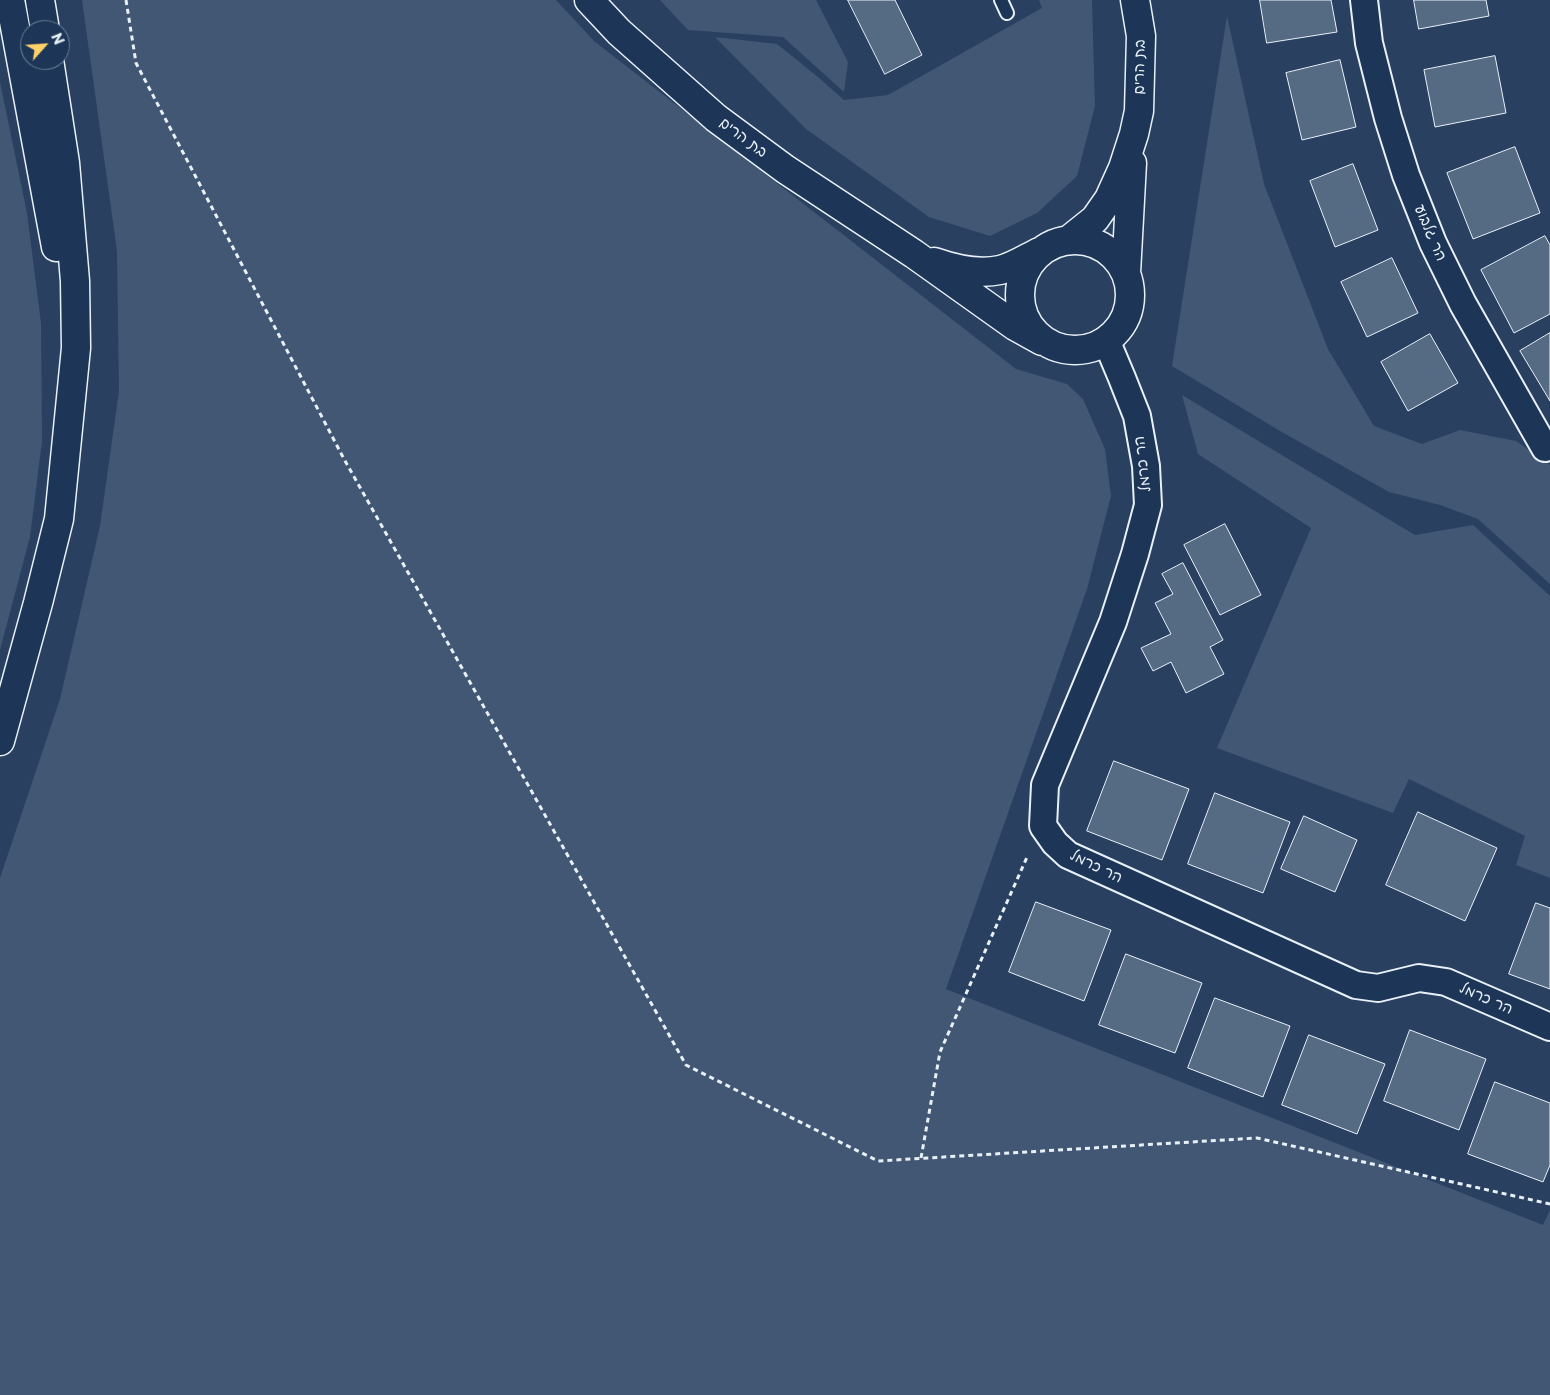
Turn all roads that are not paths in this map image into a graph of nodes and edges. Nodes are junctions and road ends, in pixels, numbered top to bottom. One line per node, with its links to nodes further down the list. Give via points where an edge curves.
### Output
1 (10, 0): 18 (street, via 63,287 66,369)
2 (40, 0): 8 (street)
3 (589, 0): 13 (street, בת הרים, via 619,32 716,118 785,169)
4 (1001, 0): 7 (lane)
5 (1135, 0): 10 (street, בת הרים, via 1141,36 1139,111)
6 (1364, 0): 17 (street, הר גלבוע, via 1369,43 1388,118 1433,243 1463,304)
7 (1008, 13)
8 (43, 20)
9 (51, 70): 18 (street, via 65,163 75,281 76,348)
10 (1134, 134): 11 (street, בת הרים, via 1109,199 1095,219); 14 (street, בת הרים)
11 (1070, 239): 12 (street); 14 (street, via 1088,240 1103,247 1117,258)
12 (1039, 252): 13 (street, בת הרים, via 1000,270 976,272 950,268); 16 (street, via 1028,264 1021,280 1019,297 1023,314)
13 (914, 254): 16 (street, בת הרים, via 1015,326)
14 (1126, 273): 15 (street, via 1129,307 1123,323)
15 (1106, 340): 16 (street, via 1079,351 1062,349); 20 (street, הר כרמל, via 1136,416 1146,466 1148,505 1113,622 1045,785 1043,826 1068,855 1356,984 1378,988 1419,978 1446,982)
16 (1042, 341)
17 (1545, 448)
18 (64, 471): 19 (street, via 59,519)
19 (0, 741)
20 (1550, 1027)

